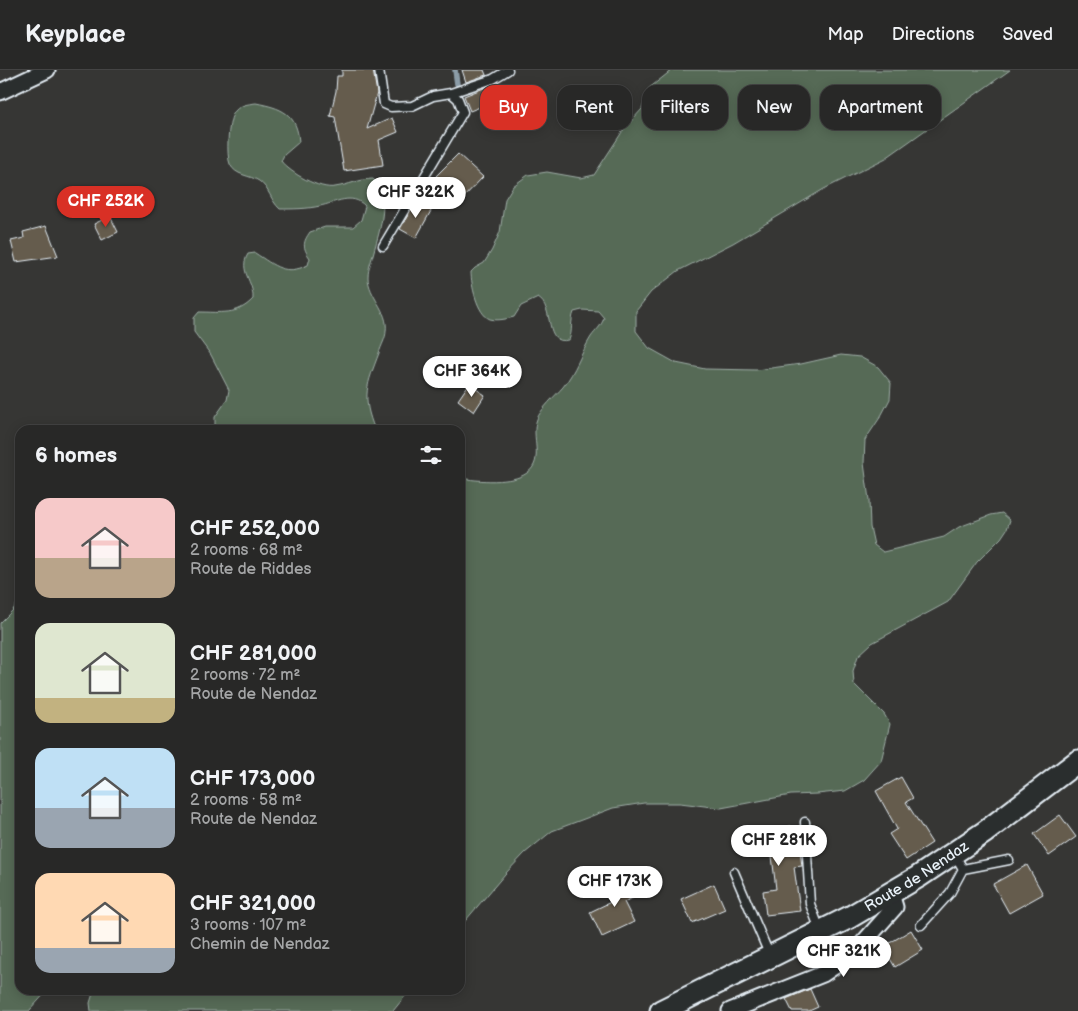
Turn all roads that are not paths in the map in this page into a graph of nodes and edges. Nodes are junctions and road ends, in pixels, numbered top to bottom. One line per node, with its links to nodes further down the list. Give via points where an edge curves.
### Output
1 (47, 70): 4 (street)
2 (379, 70): 5 (lane, via 384,104 391,107 412,106 433,96)
3 (508, 70): 5 (lane, via 493,80)
4 (0, 92)
5 (451, 93): 6 (lane, via 463,112)
6 (383, 246)
7 (1078, 761): 10 (main road, Route de Nendaz)
8 (805, 822): 14 (lane, via 810,904)
9 (1009, 860): 10 (lane)
10 (958, 861): 12 (main road, Route de Nendaz); 13 (lane, via 950,893)
11 (734, 872): 15 (lane)
12 (891, 894): 14 (main road, Route de Nendaz); 17 (street, via 895,907 856,952 823,974)
13 (922, 925)
14 (820, 931): 15 (main road, Route de Nendaz)
15 (770, 956): 16 (main road, Route de Nendaz)
16 (661, 1011)
17 (730, 1011)

